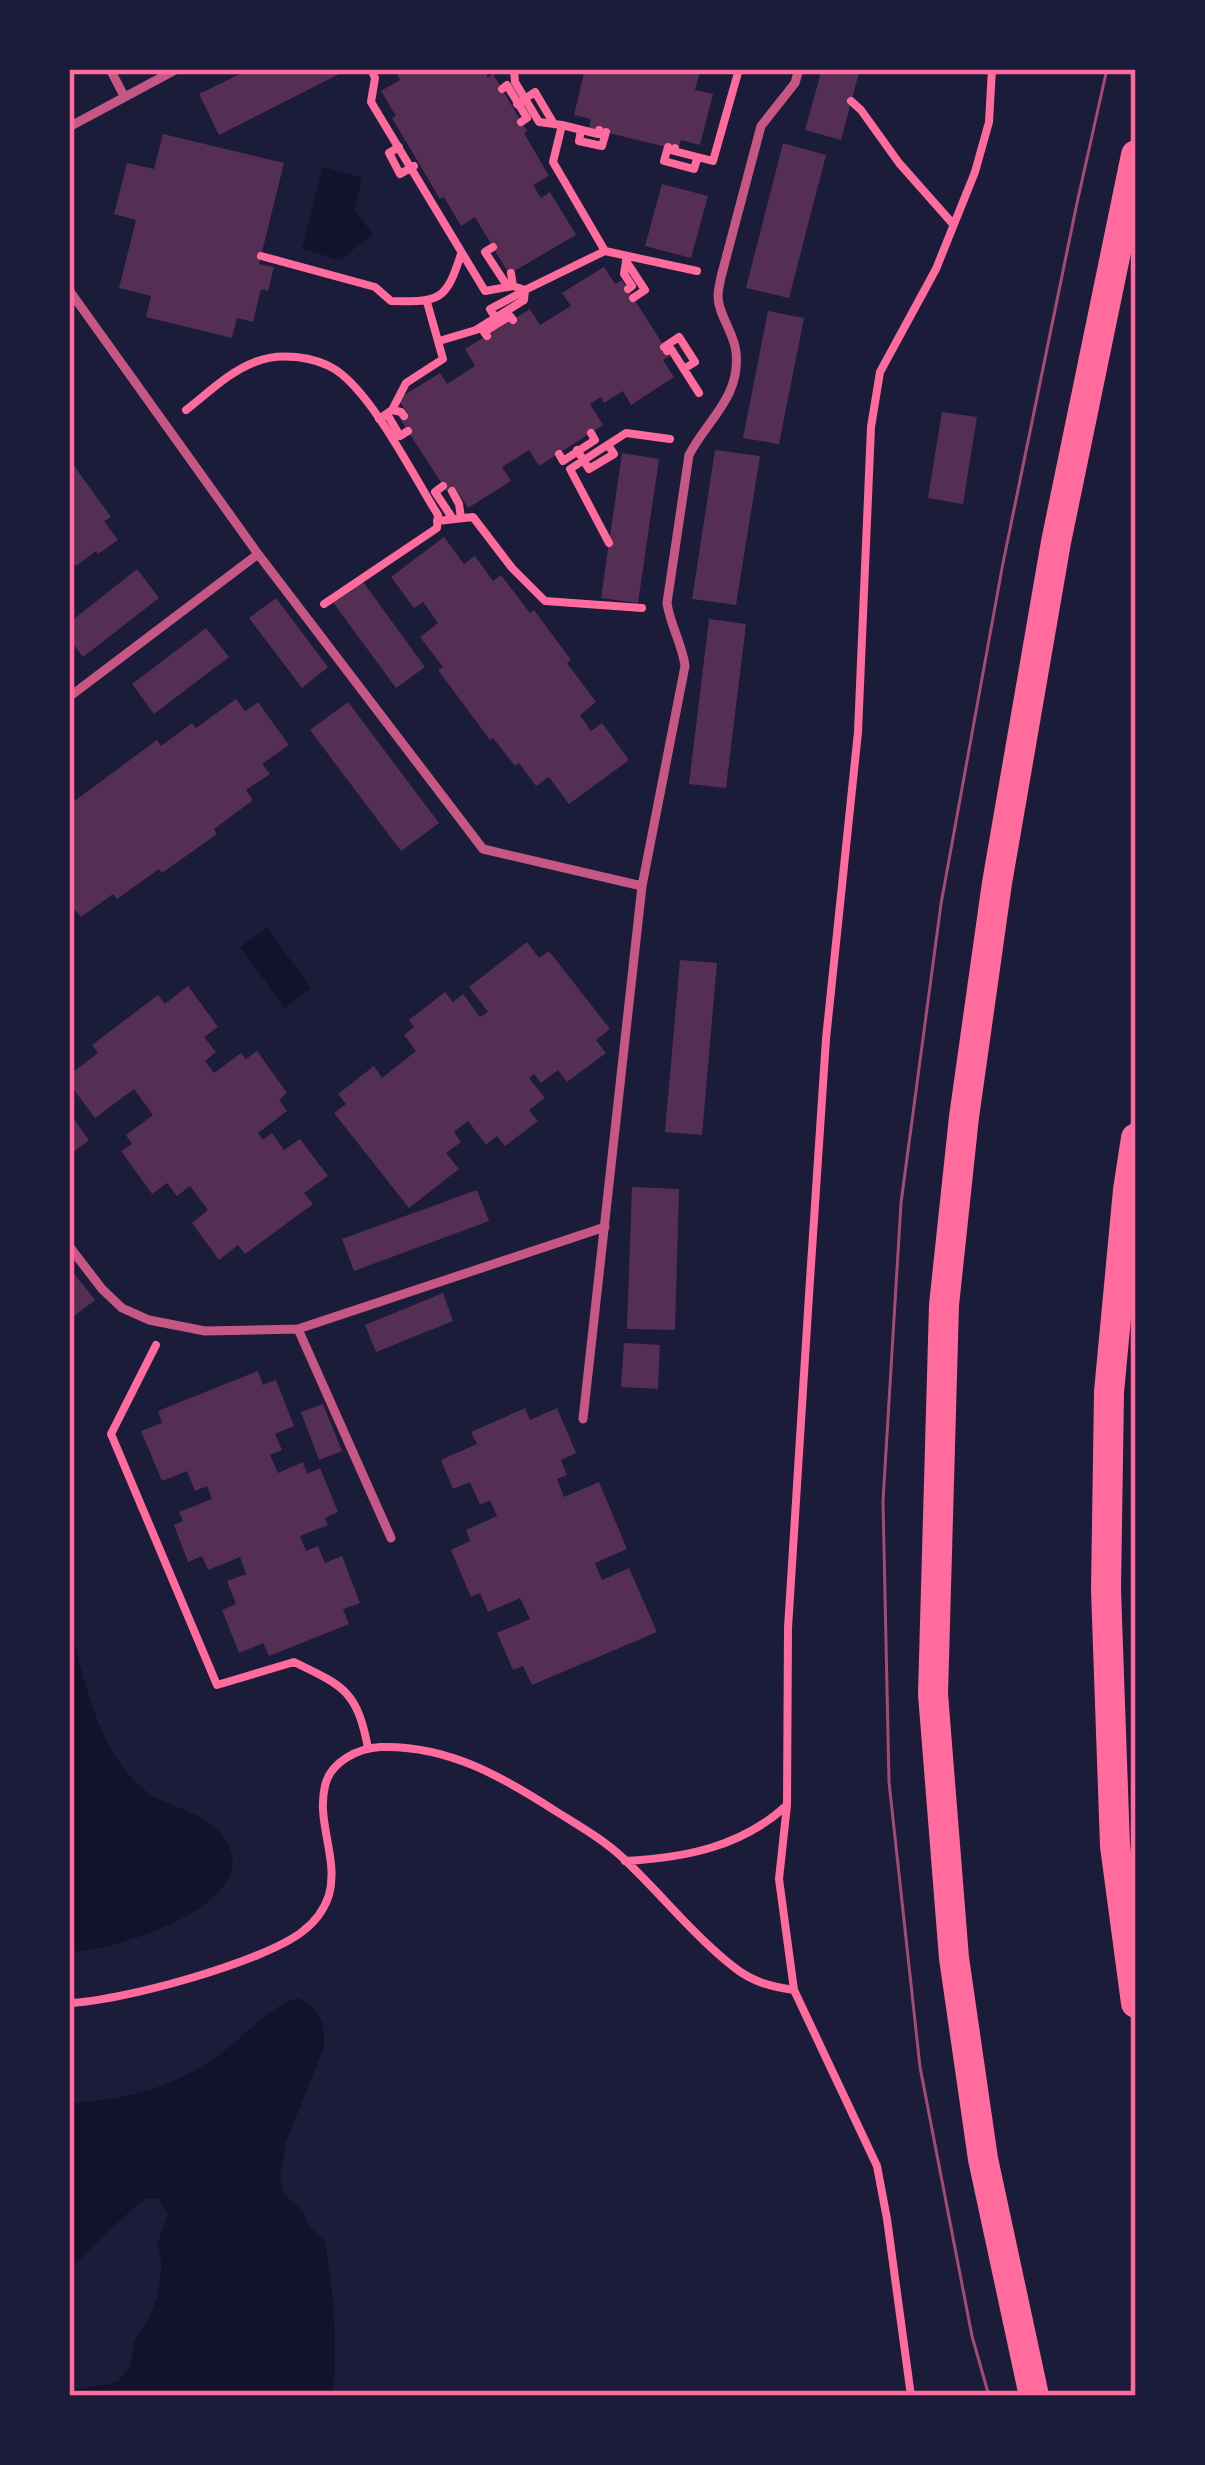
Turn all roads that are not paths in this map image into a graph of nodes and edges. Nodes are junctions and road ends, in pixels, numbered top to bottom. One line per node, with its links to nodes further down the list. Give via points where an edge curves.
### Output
1 (110, 69): 4 (lane)
2 (176, 69): 4 (lane)
3 (799, 69): 10 (lane, via 761,126 717,298 737,356 728,401 689,455 667,603 685,666)
4 (124, 96): 5 (lane)
5 (69, 127)
6 (1136, 155): 18 (main road, via 1056,542 998,883 944,1305 933,1694 953,1958 983,2159)
7 (69, 290): 8 (lane)
8 (257, 554): 9 (lane); 10 (lane, via 483,849)
9 (69, 697)
10 (642, 886): 12 (lane)
11 (1136, 1138): 17 (main road, via 1109,1392 1106,1590 1115,1846)
12 (605, 1227): 14 (lane); 15 (lane)
13 (69, 1246): 14 (lane, via 122,1308 149,1320 206,1331)
14 (298, 1329): 16 (lane)
15 (583, 1419)
16 (391, 1538)
17 (1136, 2002)
18 (1034, 2396)

